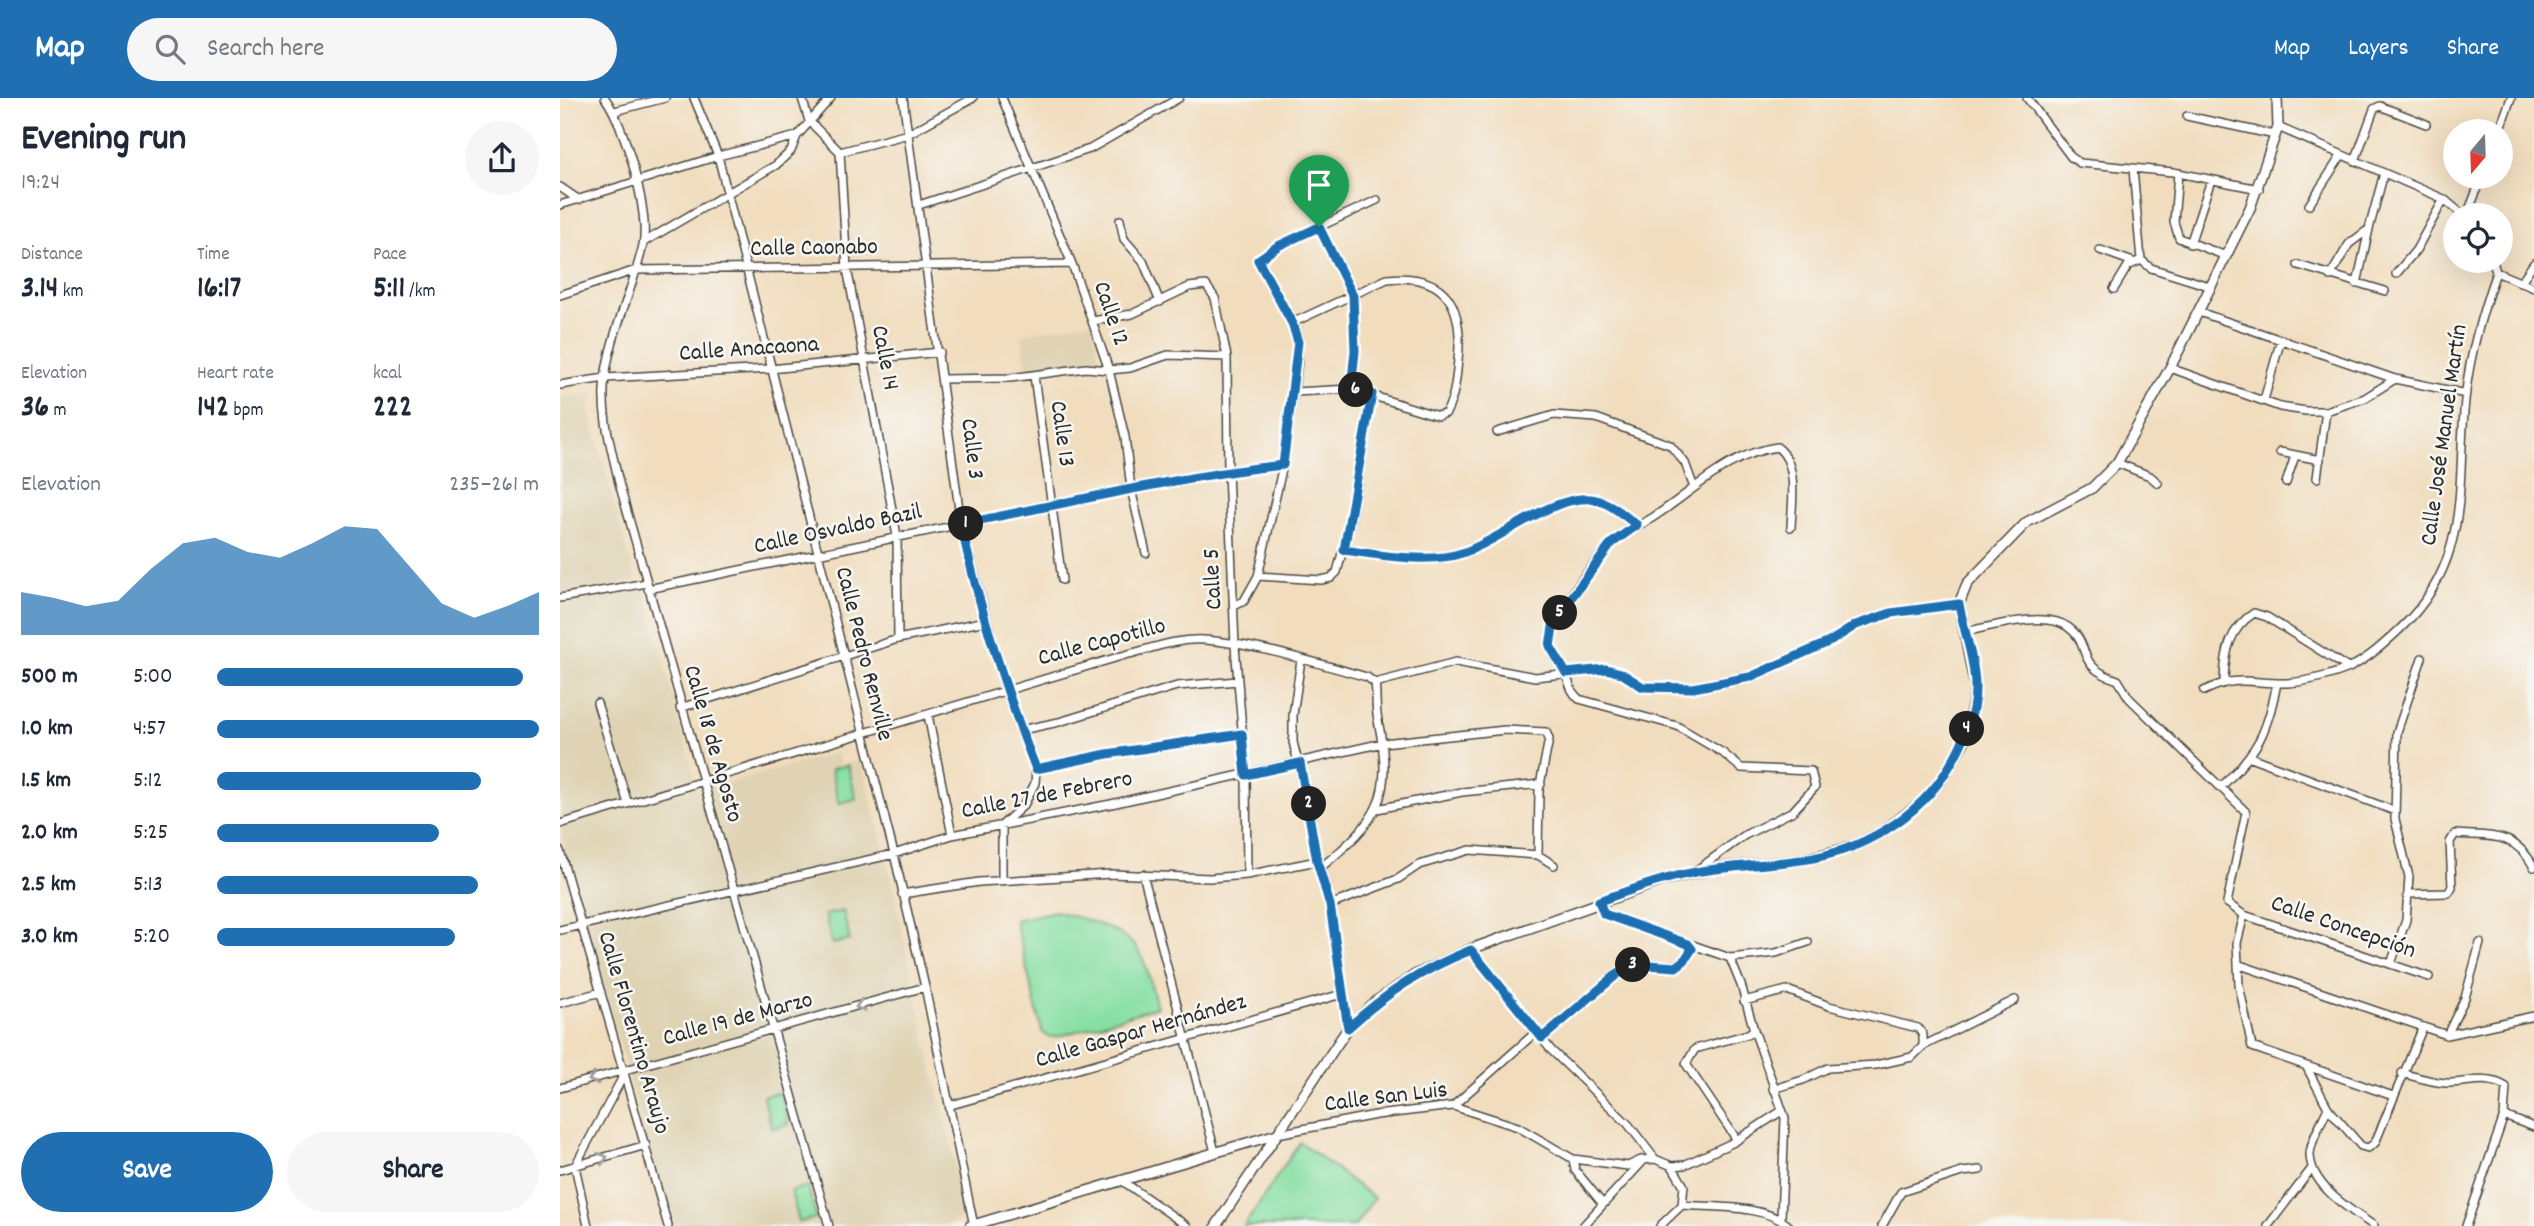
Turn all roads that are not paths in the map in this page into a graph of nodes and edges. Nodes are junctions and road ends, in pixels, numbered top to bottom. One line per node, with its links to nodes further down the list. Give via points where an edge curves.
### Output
1 (605, 98): 13 (street)
2 (665, 98): 13 (street)
3 (694, 98): 22 (street, Calle Pedro Renville)
4 (802, 98): 16 (street)
5 (831, 98): 16 (street)
6 (903, 98): 19 (street, Calle 3)
7 (973, 98): 19 (street)
8 (1002, 98): 25 (street, Calle 12)
9 (1179, 98): 25 (street, via 1090,149)
10 (2027, 98): 26 (street, via 2071,157 2091,165)
11 (2277, 98): 18 (street)
12 (2511, 98): 15 (street)
13 (615, 111): 30 (street)
14 (2187, 116): 18 (street)
15 (2503, 119)
16 (809, 121): 20 (street); 21 (street)
17 (2426, 124): 24 (street, via 2380,106 2374,109)
18 (2276, 131): 23 (street); 32 (street)
19 (908, 134): 21 (street); 39 (street, Calle 3)
20 (797, 136): 22 (street); 33 (street, via 791,151 776,165)
21 (840, 152): 53 (street, Calle 14)
22 (718, 156): 30 (street); 33 (street, Calle Pedro Renville)
23 (2341, 156): 24 (street); 40 (street)
24 (2355, 161): 28 (street)
25 (1034, 168): 39 (street); 50 (street, Calle 12)
26 (2133, 169): 27 (street); 48 (street)
27 (2178, 173): 29 (street); 45 (street, via 2174,222 2179,238)
28 (2384, 173): 34 (street); 43 (street)
29 (2211, 180): 32 (street); 45 (street)
30 (637, 182): 35 (street); 44 (street)
31 (560, 187): 35 (street)
32 (2259, 189): 47 (street)
33 (727, 192): 44 (street); 54 (street, Calle Pedro Renville)
34 (2444, 199): 37 (street); 58 (street, via 2416,250)
35 (579, 200): 38 (street)
36 (1377, 200): 42 (street)
37 (2449, 203)
38 (560, 205)
39 (919, 205): 52 (street, Calle 3)
40 (2309, 205)
41 (1121, 220): 68 (street, via 1124,239 1143,261)
42 (1319, 227): 67 (street); 71 (street, via 1258,260)
43 (2368, 229): 59 (street, via 2349,244); 60 (street)
44 (644, 242): 55 (street, Calle 18 de Agosto)
45 (2190, 244): 47 (street)
46 (2100, 250): 48 (street)
47 (2226, 256): 62 (street)
48 (2137, 261): 62 (street); 64 (street, via 2124,270)
49 (2534, 263): 61 (street)
50 (1072, 264): 52 (street, Calle Caonabo); 70 (street, Calle 12)
51 (2298, 265): 59 (street)
52 (926, 266): 53 (street, Calle Caonabo); 73 (street, Calle 3)
53 (847, 268): 54 (street, Calle Caonabo); 75 (street, Calle 14)
54 (746, 269): 55 (street, Calle Caonabo); 77 (street, Calle Pedro Renville)
55 (636, 270): 66 (street, Calle Caonabo); 80 (street, Calle 18 de Agosto)
56 (2496, 273): 87 (street, Calle José Manuel Martín, via 2472,349)
57 (2498, 273): 61 (street)
58 (2396, 274)
59 (2330, 276): 60 (street)
60 (2357, 284): 65 (street)
61 (2520, 284): 63 (street)
62 (2212, 287): 69 (street)
63 (2534, 288)
64 (2114, 289)
65 (2385, 290)
66 (560, 295)
67 (1353, 296): 71 (street); 84 (street); 86 (street, via 1387,279 1404,277 1433,286 1457,309 1460,348 1455,397 1446,413 1429,413)
68 (1160, 302): 70 (street, via 1132,314); 74 (street, Calle 5, via 1189,287 1206,285 1215,298)
69 (2199, 312): 72 (street); 76 (street)
70 (1093, 321): 78 (street, Calle 12)
71 (1292, 323): 85 (street, via 1298,342)
72 (2281, 339): 82 (street); 88 (street)
73 (940, 352): 75 (street, Calle Anacaona); 81 (street, Calle 3)
74 (1227, 356): 78 (street, via 1168,355); 96 (street, Calle 5)
75 (865, 360): 77 (street, Calle Anacaona); 106 (street, Calle 14)
76 (2170, 368): 88 (street); 94 (street)
77 (770, 369): 80 (street, Calle Anacaona); 108 (street, Calle Pedro Renville)
78 (1108, 370): 79 (street, via 1086,368); 101 (street, Calle 12, via 1125,437)
79 (1034, 376): 81 (street); 102 (street, Calle 13)
80 (605, 378): 83 (street, Calle Anacaona); 112 (street, Calle 18 de Agosto, via 603,403 619,484)
81 (942, 379): 103 (street, Calle 3)
82 (2395, 379): 87 (street); 89 (street, via 2365,398)
83 (560, 385)
84 (1351, 389): 85 (street); 86 (street)
85 (1294, 392): 95 (street)
86 (1372, 394): 107 (street)
87 (2466, 394): 123 (street, Calle José Manuel Martín, via 2457,523 2449,556 2416,614 2376,651)
88 (2264, 400): 89 (street, via 2293,409)
89 (2326, 411): 93 (street)
90 (1497, 432): 100 (street, via 1554,415 1596,418 1670,444 1685,463)
91 (2280, 452): 92 (street)
92 (2295, 456): 93 (street); 99 (street)
93 (2320, 460): 97 (street)
94 (2117, 463): 98 (street); 114 (street, via 2092,488 2044,511 2012,535 1967,584)
95 (1283, 465): 96 (street, Calle Osvaldo Bazil); 110 (street)
96 (1228, 471): 101 (street, Calle Osvaldo Bazil); 115 (street, Calle 5)
97 (2317, 478)
98 (2158, 483)
99 (2286, 483)
100 (1693, 485): 104 (street); 105 (street, via 1738,459 1777,447 1784,451 1793,481)
101 (1131, 489): 102 (street, Calle Osvaldo Bazil); 109 (street, Calle 12)
102 (1052, 507): 103 (street, Calle Osvaldo Bazil); 111 (street, Calle 13)
103 (961, 524): 106 (street, Calle Osvaldo Bazil); 116 (street, Calle 3)
104 (1637, 525): 107 (street, via 1610,505 1590,499 1547,510 1463,553 1439,558); 124 (street, via 1612,543 1554,621 1550,646)
105 (1791, 527)
106 (897, 536): 108 (street, Calle Osvaldo Bazil); 118 (street, Calle 14)
107 (1344, 550): 110 (street, via 1331,578)
108 (818, 551): 112 (street, Calle Osvaldo Bazil); 120 (street, Calle Pedro Renville)
109 (1146, 553)
110 (1258, 576): 115 (street, via 1244,601)
111 (1062, 580)
112 (648, 586): 113 (street, Calle Osvaldo Bazil); 132 (street, Calle 18 de Agosto)
113 (560, 598)
114 (1959, 604): 117 (street); 124 (street, via 1891,613 1856,625 1750,677 1693,688 1643,687 1606,669)
115 (1236, 605): 119 (street, Calle 5)
116 (986, 621): 118 (street); 129 (street, Calle 3)
117 (1964, 632): 144 (street, via 2045,619 2067,626 2098,674 2118,680 2129,698); 157 (street, via 1975,687 1964,743 1923,801 1882,832 1832,853)
118 (898, 639): 120 (street)
119 (1236, 646): 122 (street, Calle Capotillo); 126 (street, Calle 5); 129 (street, Calle Capotillo, via 1183,641)
120 (843, 658): 132 (street); 135 (street, Calle Pedro Renville)
121 (2422, 658): 147 (street, via 2397,732)
122 (1301, 660): 127 (street, Calle Capotillo); 139 (street, via 1293,715 1293,742)
123 (2348, 668): 125 (street, via 2254,613 2238,624 2225,659); 128 (street, Calle José Manuel Martín)
124 (1566, 673): 127 (street, via 1525,676 1456,662); 157 (street, via 1571,691 1579,699 1677,726 1741,768 1811,771 1815,787 1793,811 1745,835)
125 (2224, 680): 128 (street, Calle José Manuel Martín); 130 (street)
126 (1238, 681): 134 (street, via 1177,686); 136 (street, Calle 5)
127 (1375, 683): 137 (street)
128 (2277, 683): 138 (street, via 2270,720)
129 (1006, 691): 133 (street, Calle Capotillo); 134 (street, Calle 3)
130 (2204, 691)
131 (597, 704): 145 (street)
132 (680, 708): 142 (street, Calle 18 de Agosto)
133 (928, 715): 135 (street, Calle Capotillo); 150 (street)
134 (1021, 730): 140 (street, Calle 3)
135 (863, 734): 142 (street, Calle Capotillo); 152 (street, Calle Pedro Renville)
136 (1242, 734): 140 (street); 141 (street, Calle 5)
137 (1383, 743): 139 (street, Calle 27 de Febrero); 143 (street, Calle 27 de Febrero, via 1505,730 1546,732); 146 (street, via 1385,762)
138 (2250, 757): 144 (street); 147 (street)
139 (1300, 763): 141 (street, Calle 27 de Febrero); 154 (street)
140 (1036, 769): 149 (street, via 1024,805)
141 (1246, 775): 149 (street, Calle 27 de Febrero); 159 (street, Calle 5)
142 (703, 782): 145 (street, Calle Capotillo); 161 (street, Calle 18 de Agosto)
143 (1541, 784): 146 (street, via 1462,792); 153 (street)
144 (2220, 788): 166 (street, via 2246,812 2227,903)
145 (628, 804): 148 (street, Calle Capotillo)
146 (1377, 809): 154 (street, via 1356,838)
147 (2395, 811): 163 (street, via 2409,877)
148 (560, 824)
149 (1002, 825): 150 (street, Calle 27 de Febrero); 160 (street)
150 (952, 835): 152 (street, Calle 27 de Febrero)
151 (560, 851): 167 (street, Calle Florentino Araujo)
152 (894, 854): 161 (street, Calle 27 de Febrero); 162 (street, Calle Pedro Renville)
153 (1538, 855): 155 (street); 165 (street, via 1470,850 1444,855 1398,879)
154 (1319, 864): 159 (street); 165 (street)
155 (1554, 865)
156 (2534, 867): 163 (street, via 2520,845 2510,839 2455,834 2450,842 2452,887 2448,893)
157 (1693, 872): 164 (street)
158 (1143, 874): 159 (street); 160 (street); 190 (street)
159 (1247, 875)
160 (1002, 880): 162 (street)
161 (735, 892): 167 (street, Calle 27 de Febrero); 187 (street, Calle 18 de Agosto)
162 (902, 894): 177 (street, Calle Pedro Renville)
163 (2408, 894): 174 (street, via 2406,920)
164 (1599, 901): 171 (street, via 1604,914); 172 (street)
165 (1330, 905): 179 (street)
166 (2244, 915): 174 (street, Calle Concepción); 175 (street, via 2236,943)
167 (581, 925): 168 (street, Calle 27 de Febrero); 178 (street, Calle Florentino Araujo)
168 (560, 930)
169 (1808, 942): 173 (street, via 1776,953)
170 (2480, 943): 189 (street, via 2465,998)
171 (1688, 944): 173 (street); 188 (street, via 1692,949 1676,967 1634,964)
172 (1471, 950): 185 (street, via 1398,986); 188 (street)
173 (1730, 958): 181 (street)
174 (2391, 964): 176 (street, Calle Concepción)
175 (2240, 965): 184 (street); 192 (street, via 2239,985 2252,1047)
176 (2429, 977)
177 (925, 987): 187 (street, Calle 19 de Marzo, one-way to 187); 198 (street, Calle Pedro Renville)
178 (601, 992): 182 (street); 193 (street, Calle Florentino Araujo)
179 (1342, 995): 185 (street); 190 (street, Calle Gaspar Hernández)
180 (2015, 1000): 191 (street)
181 (1744, 1001): 186 (street); 191 (street, via 1787,990 1829,1006 1917,1028)
182 (560, 1003)
183 (2534, 1016): 189 (street)
184 (2423, 1027): 189 (street); 194 (street)
185 (1348, 1028): 204 (street)
186 (1754, 1030): 196 (street); 205 (street, via 1695,1049 1686,1065)
187 (773, 1031): 193 (street, Calle 19 de Marzo); 222 (street, Calle 18 de Agosto)
188 (1539, 1035): 199 (street); 209 (street, via 1628,1124)
189 (2447, 1035)
190 (1188, 1039): 198 (street, Calle Gaspar Hernández); 207 (street)
191 (1923, 1046): 196 (street, via 1912,1057 1828,1068)
192 (2306, 1066): 197 (street); 200 (street)
193 (626, 1070): 195 (street, Calle 19 de Marzo, one-way to 195); 206 (street, Calle Florentino Araujo); 211 (street)
194 (2402, 1073): 197 (street); 202 (street, via 2447,1083 2498,1082 2506,1087)
195 (560, 1088)
196 (1773, 1089): 201 (street)
197 (2393, 1096): 200 (street, via 2375,1143 2368,1148 2361,1146)
198 (951, 1105): 223 (street, Calle Pedro Renville)
199 (1453, 1106): 204 (street, Calle San Luis); 208 (street, Calle San Luis, via 1518,1127)
200 (2328, 1108): 213 (street, via 2310,1151)
201 (1780, 1112): 205 (street); 219 (street, via 1786,1123)
202 (2504, 1116): 203 (street); 232 (street)
203 (2534, 1127)
204 (1277, 1134): 207 (street); 225 (street)
205 (1737, 1140): 212 (street)
206 (646, 1145): 211 (street, one-way to 206); 221 (street, Calle Florentino Araujo)
207 (1215, 1152): 216 (street)
208 (1573, 1159): 210 (street, via 1628,1166); 217 (street, via 1579,1177)
209 (1655, 1159): 210 (street); 212 (street)
210 (1644, 1160): 217 (street)
211 (575, 1166): 214 (street); 220 (street)
212 (1672, 1167): 218 (street, via 1684,1186)
213 (2312, 1168): 230 (street); 231 (street, via 2339,1202)
214 (560, 1170)
215 (1980, 1171): 229 (street, via 1962,1172 1901,1192)
216 (1121, 1180): 223 (street); 224 (street)
217 (1602, 1203): 226 (street)
218 (1682, 1205): 219 (street, via 1747,1210); 227 (street)
219 (1781, 1219): 228 (street)
220 (588, 1226)
221 (668, 1226)
222 (828, 1226)
223 (973, 1226)
224 (1188, 1226)
225 (1216, 1226)
226 (1583, 1226)
227 (1660, 1226)
228 (1789, 1226)
229 (1882, 1226)
230 (2268, 1226)
231 (2374, 1226)
232 (2466, 1226)

